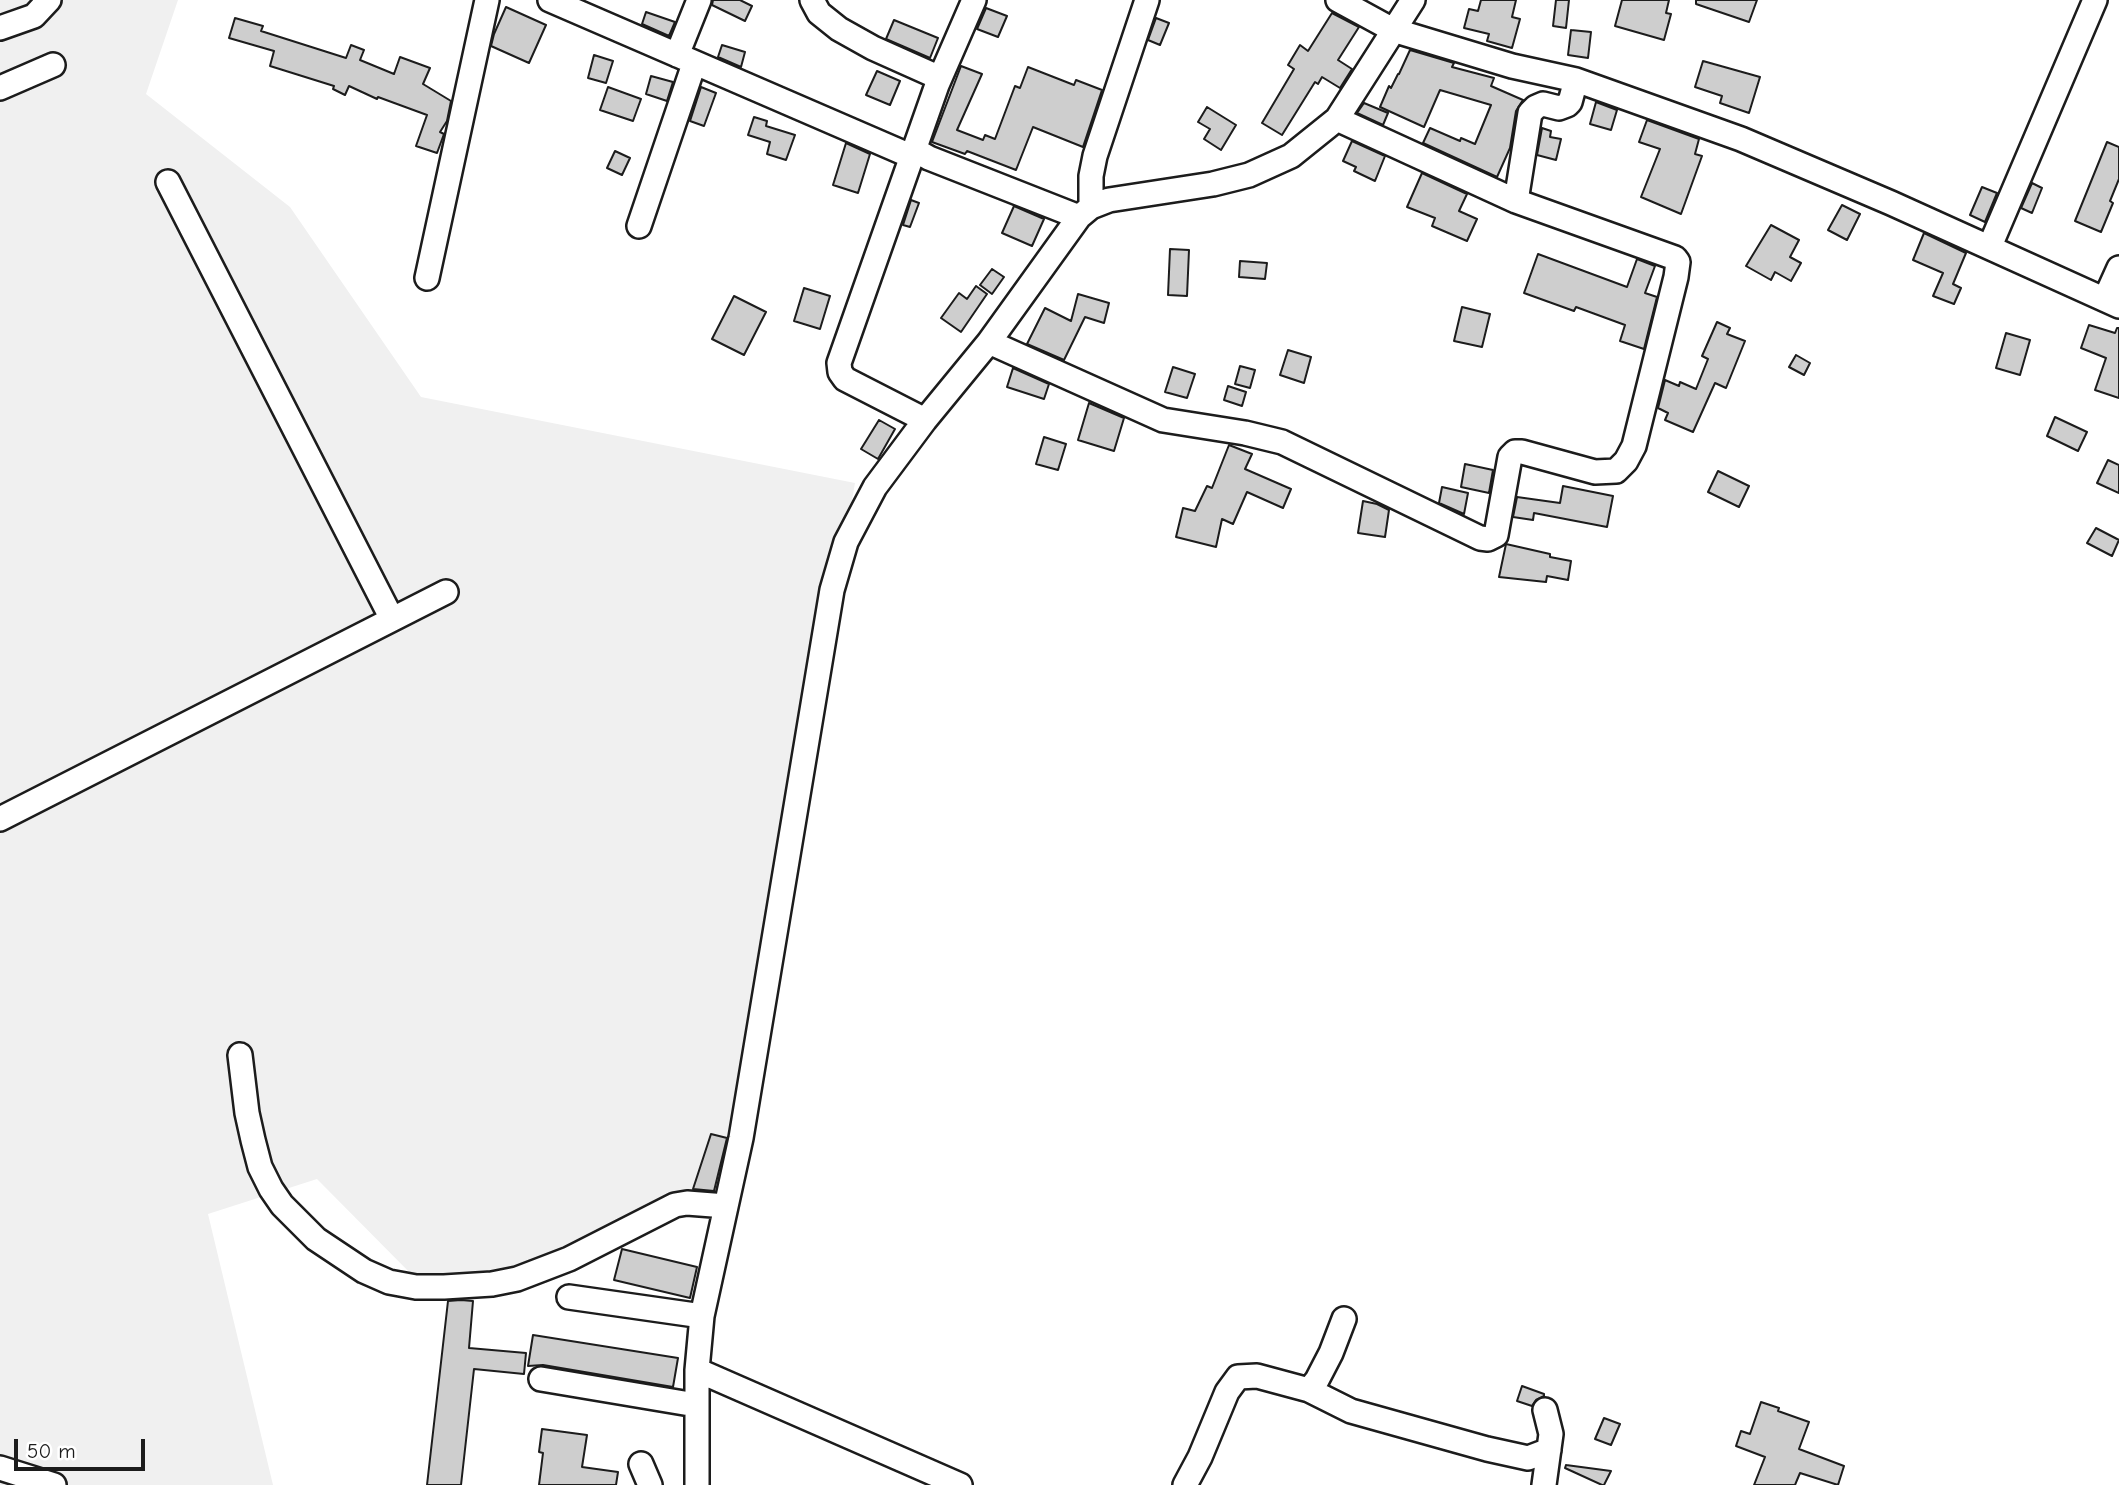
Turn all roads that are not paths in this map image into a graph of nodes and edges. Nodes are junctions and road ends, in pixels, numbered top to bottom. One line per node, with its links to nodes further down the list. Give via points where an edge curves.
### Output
1 (49, 0): 11 (street, via 34,16)
2 (486, 0): 26 (street)
3 (550, 0): 13 (street)
4 (699, 0): 13 (street)
5 (812, 0): 15 (street, via 819,13 839,29)
6 (974, 0): 15 (street)
7 (1147, 0): 22 (street, via 1095,156)
8 (1338, 0): 12 (street)
9 (1413, 0): 12 (street)
10 (2095, 0): 24 (street)
11 (0, 28)
12 (1393, 30): 16 (street); 18 (street)
13 (685, 59): 19 (street); 23 (street)
14 (53, 65): 17 (street)
15 (940, 78): 19 (street)
16 (1576, 80): 21 (street, via 1567,105 1543,104 1530,113); 24 (street, via 1800,163)
17 (0, 88)
18 (1338, 119): 21 (street); 22 (street, via 1291,156 1249,175 1109,201)
19 (914, 154): 22 (street); 29 (street, via 839,363 845,379)
20 (168, 182): 31 (street)
21 (1516, 201): 28 (street, via 1667,254 1675,258 1677,268 1634,446 1626,461 1616,471 1595,472 1515,452 1510,457 1496,535 1488,539 1282,442 1163,420)
22 (1085, 212): 28 (street)
23 (639, 226)
24 (1990, 246): 27 (street)
25 (2119, 268): 27 (street)
26 (427, 278)
27 (2112, 302)
28 (989, 342): 29 (street)
29 (925, 420): 34 (street, via 876,487 846,542 832,590)
30 (446, 592): 31 (street)
31 (392, 619): 32 (street)
32 (0, 819)
33 (240, 1055): 34 (street, via 253,1140 271,1189 316,1239 389,1282 444,1287 517,1279 569,1259 675,1205)
34 (726, 1206): 36 (street)
35 (569, 1297): 36 (street)
36 (702, 1316): 38 (street)
37 (1344, 1319): 40 (street)
38 (696, 1370): 41 (street); 47 (street)
39 (541, 1380): 41 (street)
40 (1309, 1390): 43 (street, via 1398,1426 1497,1451 1528,1458); 48 (street, via 1257,1376 1238,1377)
41 (696, 1405): 46 (street)
42 (1545, 1410): 43 (street, via 1551,1434)
43 (1549, 1450): 49 (street)
44 (0, 1468): 45 (street)
45 (54, 1485)
46 (697, 1485)
47 (961, 1485)
48 (1185, 1485)
49 (1544, 1485)

